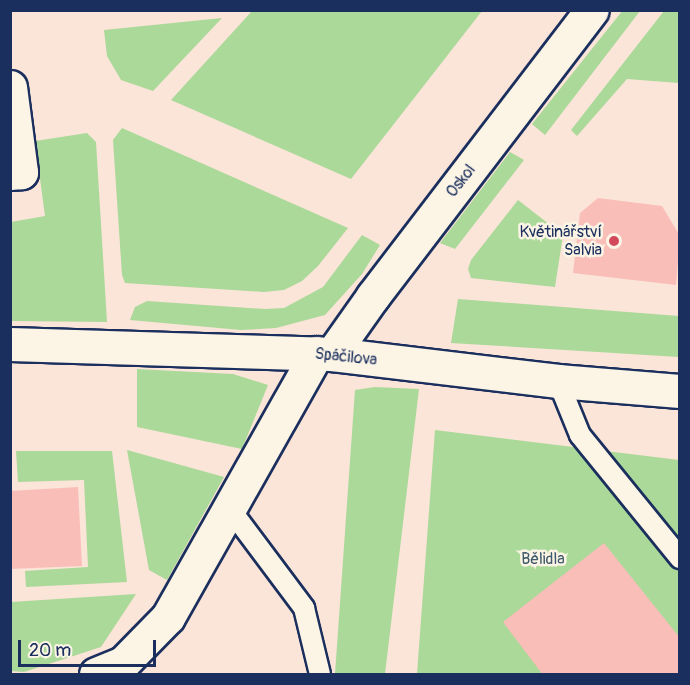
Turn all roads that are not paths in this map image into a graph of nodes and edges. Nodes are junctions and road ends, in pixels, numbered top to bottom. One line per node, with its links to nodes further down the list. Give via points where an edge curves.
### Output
1 (592, 10): 5 (street, Oskol)
2 (10, 87): 3 (street, via 21,172)
3 (10, 173)
4 (10, 344): 5 (street, Spáčilova)
5 (324, 353): 6 (street, Spáčilova); 8 (street, Oskol)
6 (558, 381): 7 (street, Spáčilova); 9 (lane, via 580,435)
7 (680, 392)
8 (230, 509): 10 (street, Oskol, via 168,617 123,663); 11 (lane, via 304,608)
9 (680, 558)
10 (96, 675)
11 (320, 675)

